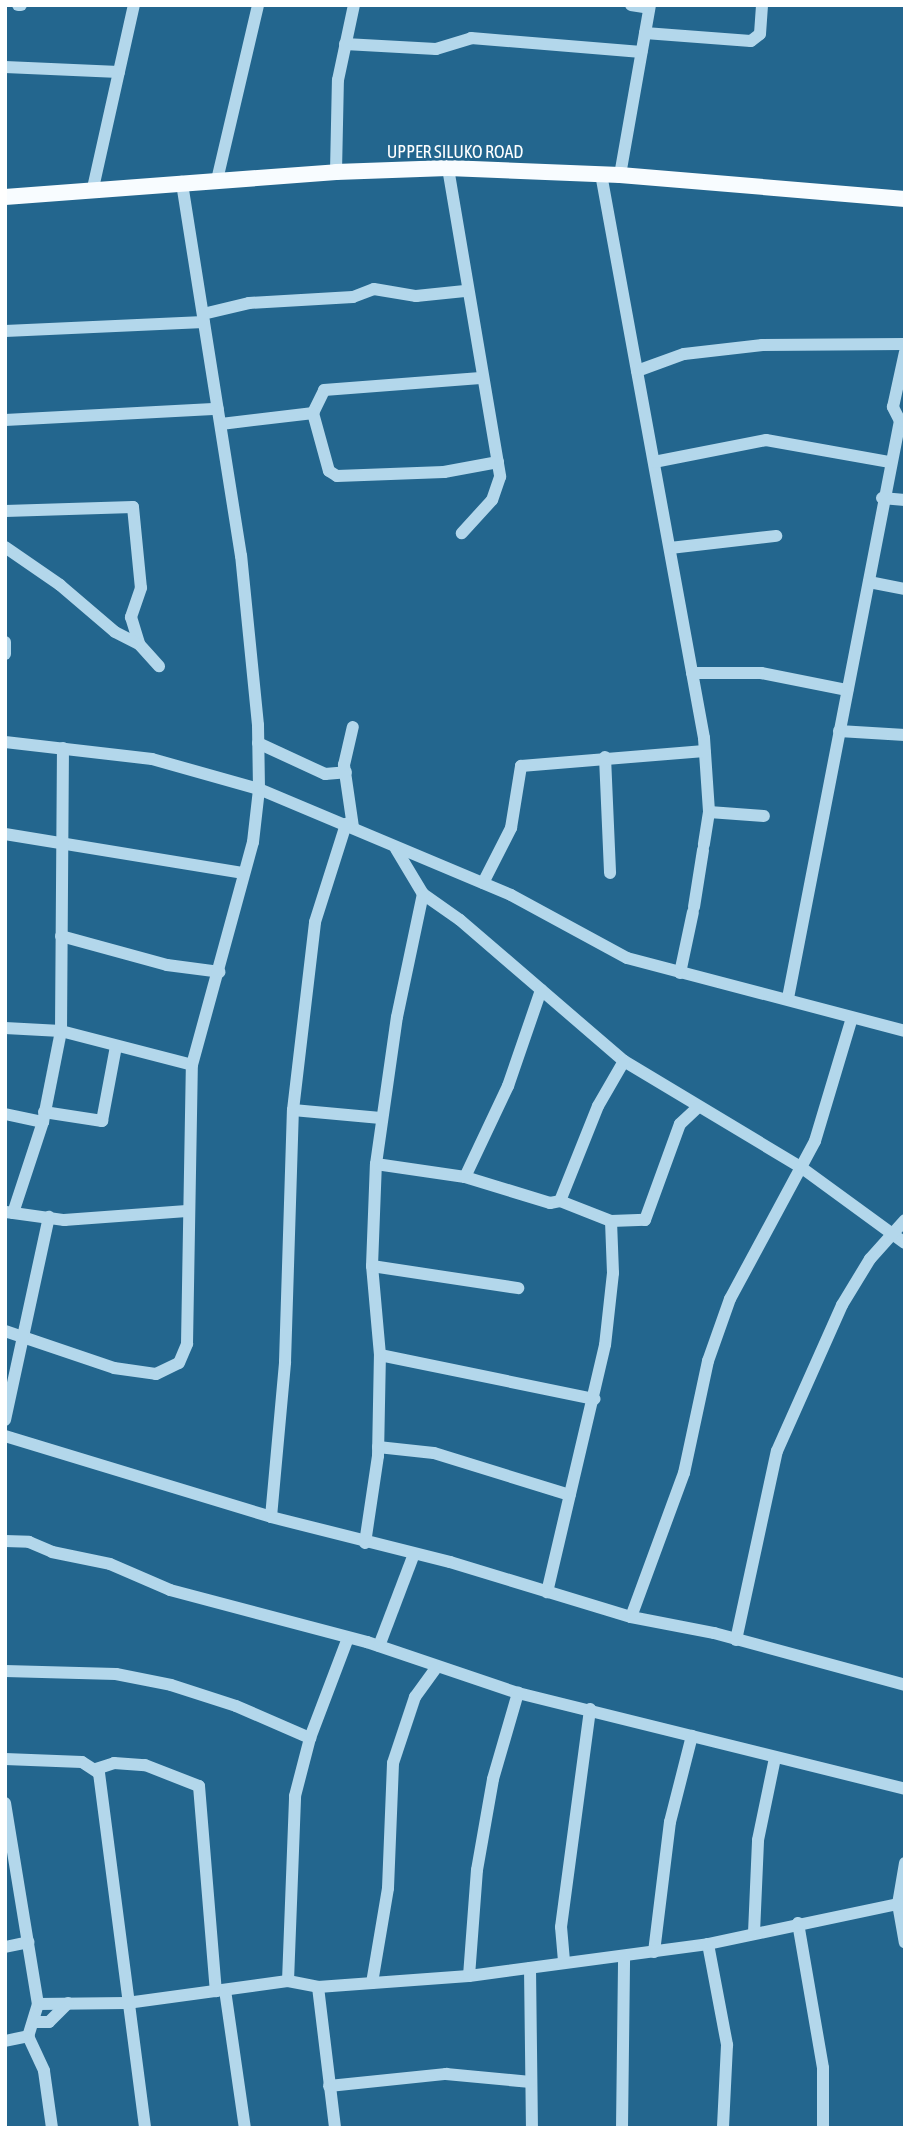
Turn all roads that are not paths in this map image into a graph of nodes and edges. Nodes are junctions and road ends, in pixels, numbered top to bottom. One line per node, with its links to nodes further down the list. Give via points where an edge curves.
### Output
1 (134, 5): 11 (street)
2 (258, 5): 16 (street)
3 (354, 5): 8 (street)
4 (631, 5): 6 (street)
5 (762, 5): 7 (street, via 760,34 751,41)
6 (649, 7): 7 (street)
7 (645, 33): 9 (street)
8 (345, 44): 9 (street, via 436,50 471,38); 13 (street, via 336,96)
9 (641, 52): 15 (street)
10 (5, 67): 11 (street)
11 (119, 72): 18 (street)
12 (448, 168): 13 (main road, UPPER SILUKO ROAD); 14 (main road, UPPER SILUKO ROAD); 21 (street)
13 (336, 172): 16 (main road, UPPER SILUKO ROAD)
14 (601, 174): 15 (main road, UPPER SILUKO ROAD); 26 (street)
15 (620, 175): 20 (main road, UPPER SILUKO ROAD)
16 (217, 180): 17 (main road, UPPER SILUKO ROAD)
17 (182, 182): 18 (main road, UPPER SILUKO ROAD); 22 (street)
18 (93, 188): 19 (main road, UPPER SILUKO ROAD)
19 (5, 197)
20 (905, 199)
21 (465, 291): 22 (street, via 416,296 373,289 353,297 249,303); 27 (street)
22 (204, 318): 23 (street); 28 (street)
23 (5, 331)
24 (905, 344): 26 (street, via 762,345 684,354)
25 (905, 352): 33 (street, via 893,407 900,421)
26 (637, 371): 32 (street)
27 (481, 378): 29 (street, via 324,390); 34 (street)
28 (218, 410): 30 (street); 31 (street)
29 (313, 413): 31 (street); 34 (street, via 329,471 337,476 444,472)
30 (5, 420)
31 (221, 424): 54 (street, via 241,556)
32 (654, 461): 33 (street, via 766,440); 41 (street)
33 (890, 461): 35 (street)
34 (498, 462): 38 (street, via 500,477 492,500)
35 (882, 498): 36 (street); 42 (street)
36 (905, 500)
37 (5, 511): 45 (street, via 133,507 141,588 131,617)
38 (462, 533)
39 (776, 536): 41 (street)
40 (5, 547): 45 (street, via 60,585 115,632)
41 (670, 548): 48 (street)
42 (869, 582): 43 (street); 49 (street)
43 (905, 589)
44 (5, 642): 46 (street)
45 (139, 643): 47 (street)
46 (5, 651)
47 (159, 666)
48 (692, 673): 49 (street, via 761,673); 56 (street)
49 (847, 690): 51 (street)
50 (353, 727): 58 (street)
51 (839, 731): 52 (street); 74 (street)
52 (905, 735)
53 (5, 742): 55 (street)
54 (258, 743): 58 (street, via 325,774); 59 (street)
55 (63, 748): 59 (street, via 152,759); 64 (street)
56 (704, 751): 57 (street); 60 (street)
57 (605, 757): 67 (street); 68 (street, via 521,766 511,828)
58 (346, 772): 62 (street)
59 (259, 789): 62 (street); 66 (street)
60 (709, 812): 61 (street); 72 (street)
61 (764, 816)
62 (349, 826): 65 (street); 83 (street, via 316,922)
63 (5, 834): 64 (street)
64 (65, 844): 66 (street); 70 (street)
65 (396, 849): 68 (street); 69 (street)
66 (244, 873): 71 (street)
67 (610, 873)
68 (483, 883): 72 (street, via 627,958)
69 (424, 894): 73 (street); 86 (street)
70 (61, 936): 71 (street, via 167,965); 77 (street)
71 (220, 972): 81 (street)
72 (680, 973): 74 (street)
73 (541, 990): 80 (street); 89 (street, via 508,1086)
74 (788, 998): 75 (street)
75 (852, 1018): 78 (street); 88 (street, via 823,1118)
76 (5, 1028): 77 (street)
77 (61, 1031): 79 (street); 85 (street)
78 (905, 1031)
79 (116, 1046): 81 (street); 85 (street, via 102,1121)
80 (624, 1060): 82 (street); 90 (street, via 598,1106)
81 (192, 1065): 91 (street)
82 (698, 1107): 88 (street); 95 (street, via 680,1124 645,1220)
83 (293, 1110): 86 (street); 108 (street, via 285,1362)
84 (5, 1114): 85 (street)
85 (43, 1117): 92 (street)
86 (381, 1118): 87 (street)
87 (376, 1164): 89 (street); 98 (street)
88 (802, 1168): 96 (street); 113 (street, via 730,1299 708,1360 684,1473)
89 (465, 1177): 90 (street, via 550,1203)
90 (560, 1201): 95 (street)
91 (187, 1211): 93 (street, via 144,1217); 101 (street, via 187,1344 180,1363 156,1374 114,1368)
92 (9, 1212): 93 (street)
93 (49, 1217): 101 (street)
94 (905, 1220): 96 (street)
95 (611, 1221): 103 (street, via 613,1273)
96 (894, 1235): 97 (street); 115 (street, via 870,1259 842,1305 777,1451)
97 (905, 1243)
98 (372, 1266): 99 (street); 102 (street)
99 (518, 1288)
100 (5, 1331): 101 (street)
101 (23, 1335): 104 (street)
102 (380, 1355): 103 (street); 106 (street)
103 (595, 1399): 107 (street)
104 (5, 1420)
105 (5, 1436): 108 (street)
106 (378, 1447): 107 (street, via 434,1453); 110 (street)
107 (570, 1495): 112 (street)
108 (271, 1517): 110 (street)
109 (5, 1541): 114 (street, via 29,1542 52,1552 110,1563 170,1590)
110 (365, 1543): 111 (street)
111 (414, 1554): 112 (street); 116 (street)
112 (547, 1592): 113 (street)
113 (631, 1617): 115 (street)
114 (348, 1638): 116 (street); 123 (street)
115 (737, 1640): 119 (street)
116 (379, 1646): 117 (street)
117 (437, 1667): 120 (street); 144 (street, via 415,1697 393,1763 388,1888)
118 (5, 1671): 123 (street, via 116,1674 171,1685 236,1706)
119 (905, 1685)
120 (518, 1693): 121 (street); 142 (street, via 493,1779 477,1870)
121 (590, 1709): 122 (street); 140 (street, via 561,1927)
122 (692, 1736): 124 (street); 138 (street, via 670,1822)
123 (310, 1738): 143 (street, via 295,1796)
124 (775, 1758): 127 (street); 133 (street, via 758,1840)
125 (5, 1759): 126 (street, via 82,1762)
126 (96, 1769): 146 (street, via 114,1763 145,1765 199,1786); 147 (street)
127 (905, 1789)
128 (5, 1803): 129 (street)
129 (9, 1853): 134 (street)
130 (905, 1863): 131 (street)
131 (898, 1904): 132 (street); 135 (street)
132 (798, 1923): 133 (street); 162 (street, via 823,2068)
133 (754, 1933): 136 (street)
134 (28, 1942): 137 (street); 148 (street)
135 (905, 1942)
136 (708, 1944): 138 (street); 161 (street, via 727,2045)
137 (5, 1947)
138 (654, 1952): 139 (street)
139 (624, 1956): 140 (street); 160 (street)
140 (564, 1961): 141 (street)
141 (530, 1968): 142 (street); 153 (street)
142 (470, 1976): 144 (street)
143 (288, 1981): 145 (street); 146 (street)
144 (372, 1983): 145 (street)
145 (318, 1987): 154 (street)
146 (220, 1991): 147 (street); 157 (street)
147 (127, 2003): 149 (street); 156 (street)
148 (38, 2004): 149 (street); 150 (street)
149 (68, 2004): 150 (street, via 49,2022)
150 (34, 2022): 151 (street)
151 (27, 2036): 152 (street); 155 (street, via 44,2071)
152 (5, 2041)
153 (531, 2082): 154 (street, via 446,2074); 159 (street)
154 (328, 2086): 158 (street)
155 (52, 2128)
156 (145, 2128)
157 (245, 2128)
158 (335, 2128)
159 (532, 2128)
160 (622, 2128)
161 (723, 2128)
162 (823, 2128)

